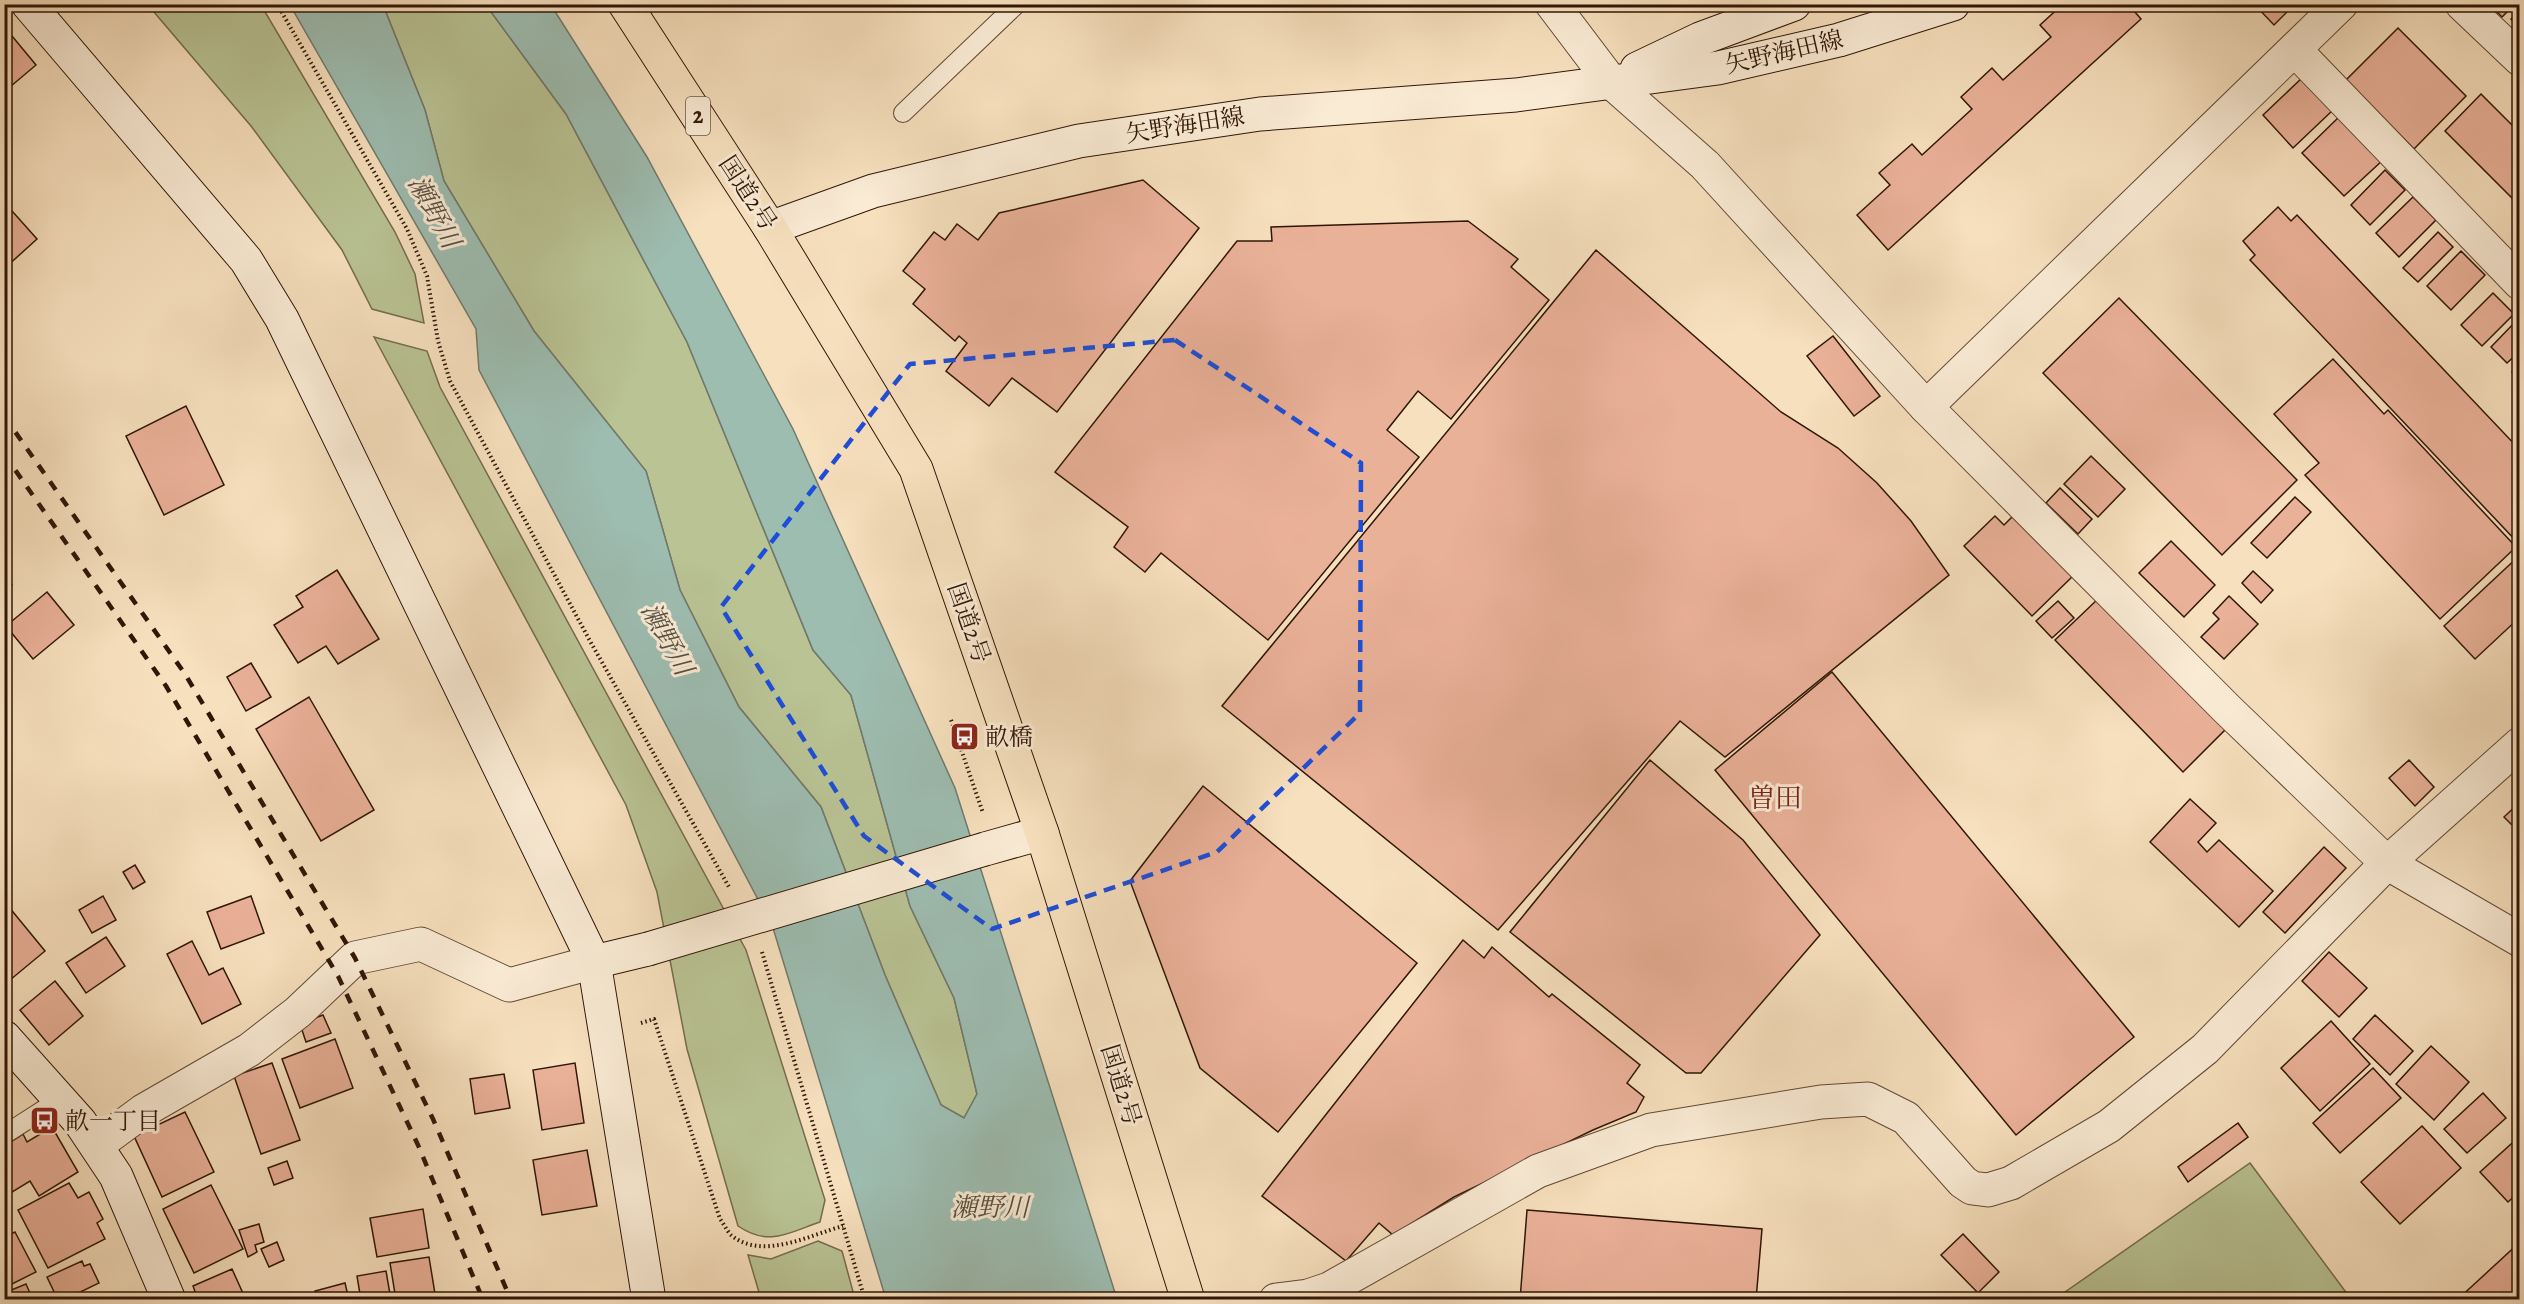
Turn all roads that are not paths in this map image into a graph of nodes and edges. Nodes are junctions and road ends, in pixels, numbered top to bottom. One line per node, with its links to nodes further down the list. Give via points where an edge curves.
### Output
1 (28, 4): 20 (street, via 246,260 282,319)
2 (625, 4): 13 (highway, 国道2号 / 2)
3 (1017, 4): 12 (lane)
4 (1552, 4): 11 (street)
5 (1794, 4): 11 (street, 矢野海田線, via 1700,39)
6 (1953, 4): 11 (street, 矢野海田線, via 1839,40 1718,68)
7 (2342, 4): 9 (street)
8 (2462, 4): 10 (street)
9 (2295, 50): 14 (street); 15 (street)
10 (2520, 59)
11 (1611, 82): 13 (street, 矢野海田線, via 1516,95 1260,114 1079,141 873,191); 15 (street, via 1705,165)
12 (903, 113)
13 (770, 228): 17 (highway, 国道2号 / 2, via 916,469)
14 (2520, 283)
15 (1926, 407): 18 (street)
16 (2520, 744): 18 (street)
17 (1042, 833): 20 (street, bridge, via 985,834 648,949); 27 (highway, 国道2号 / 2)
18 (2387, 863): 19 (street); 28 (street, via 2205,1049 2109,1126 2011,1183 1988,1190 1972,1188 1906,1118 1868,1100 1821,1102 1651,1131 1538,1171 1329,1289)
19 (2520, 940)
20 (594, 962): 24 (street, via 509,985 421,944 355,958 298,1012 249,1050 143,1111); 26 (street)
21 (4, 1036): 22 (street)
22 (60, 1099): 23 (lane); 24 (street)
23 (4, 1135)
24 (97, 1145): 25 (street, via 116,1176)
25 (169, 1299)
26 (649, 1299)
27 (1188, 1299)
28 (1276, 1299)

